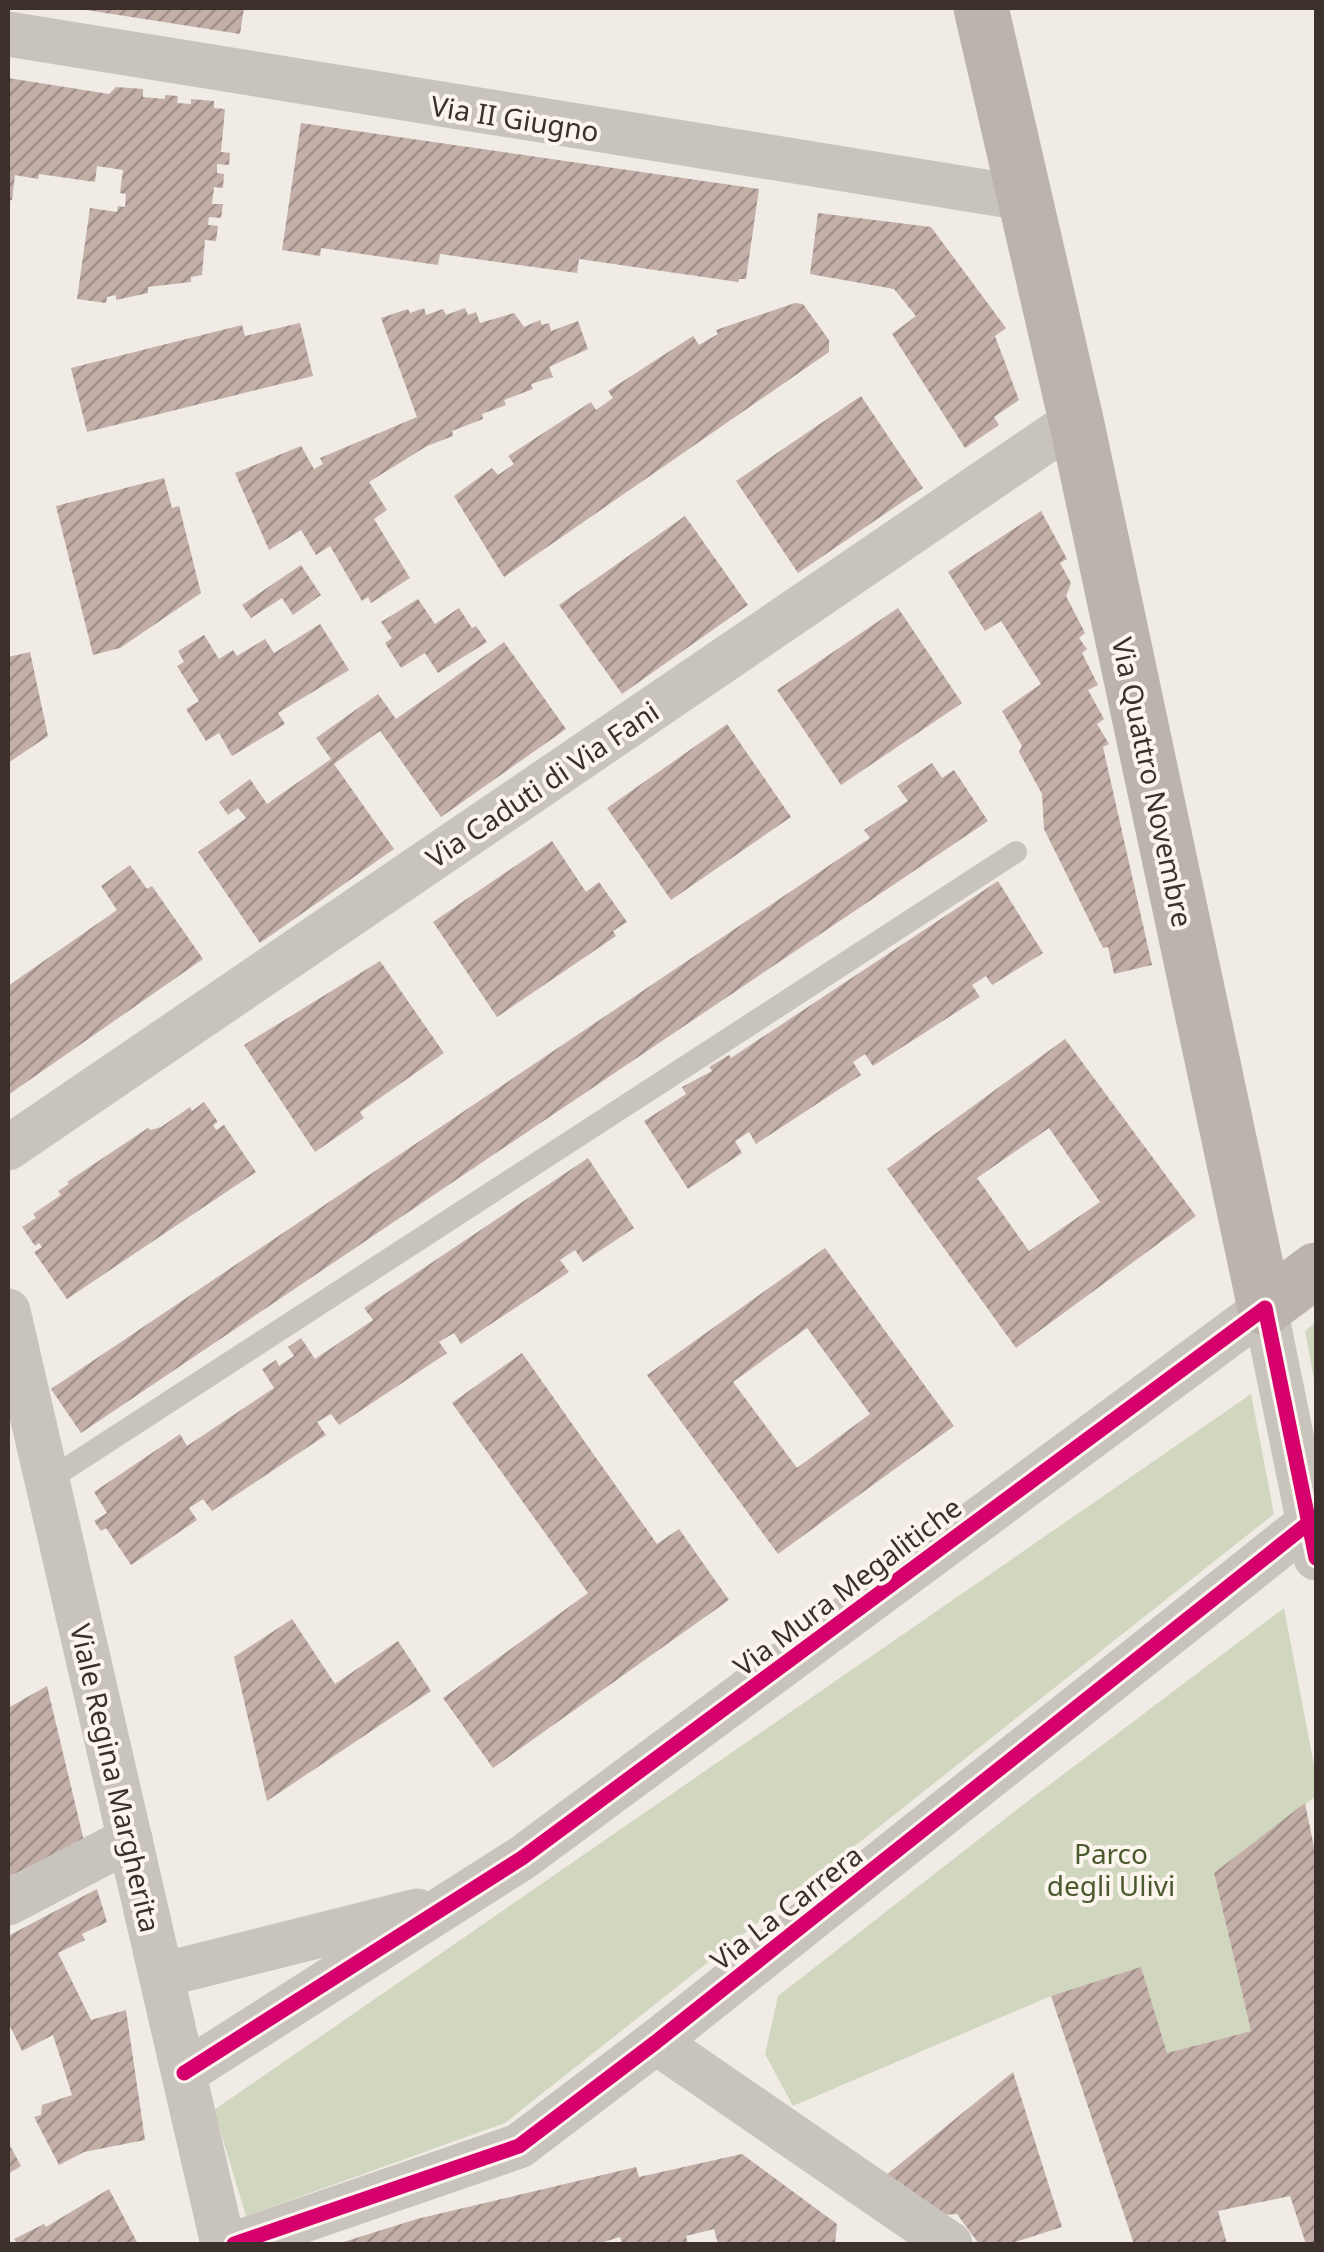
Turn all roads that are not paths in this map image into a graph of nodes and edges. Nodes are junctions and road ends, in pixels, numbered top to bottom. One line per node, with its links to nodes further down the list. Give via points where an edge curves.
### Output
1 (980, 8): 3 (main road, Via Quattro Novembre)
2 (8, 34): 3 (street, Via II Giugno)
3 (1023, 198): 4 (main road, Via Quattro Novembre)
4 (1076, 420): 6 (street, Via Caduti di Via Fani); 8 (main road, Via Quattro Novembre)
5 (1016, 852): 10 (lane)
6 (8, 1148)
7 (1316, 1270): 8 (main road, Via Mura Megalitiche)
8 (1264, 1308): 11 (street, Via Quattro Novembre); 13 (street, Via Mura Megalitiche)
9 (8, 1311): 10 (street, Viale Regina Margherita)
10 (47, 1481): 12 (street, Viale Regina Margherita)
11 (1314, 1533): 16 (street, Via La Carrera)
12 (130, 1839): 14 (street); 15 (street, Viale Regina Margherita)
13 (458, 1901): 15 (street); 17 (street, Via Mura Megalitiche)
14 (8, 1903)
15 (162, 1975): 17 (street, Viale Regina Margherita)
16 (656, 2042): 19 (street, Via La Carrera, via 519,2146); 20 (street)
17 (184, 2073): 18 (street, Viale Regina Margherita)
18 (223, 2244)
19 (234, 2244)
20 (950, 2244)

